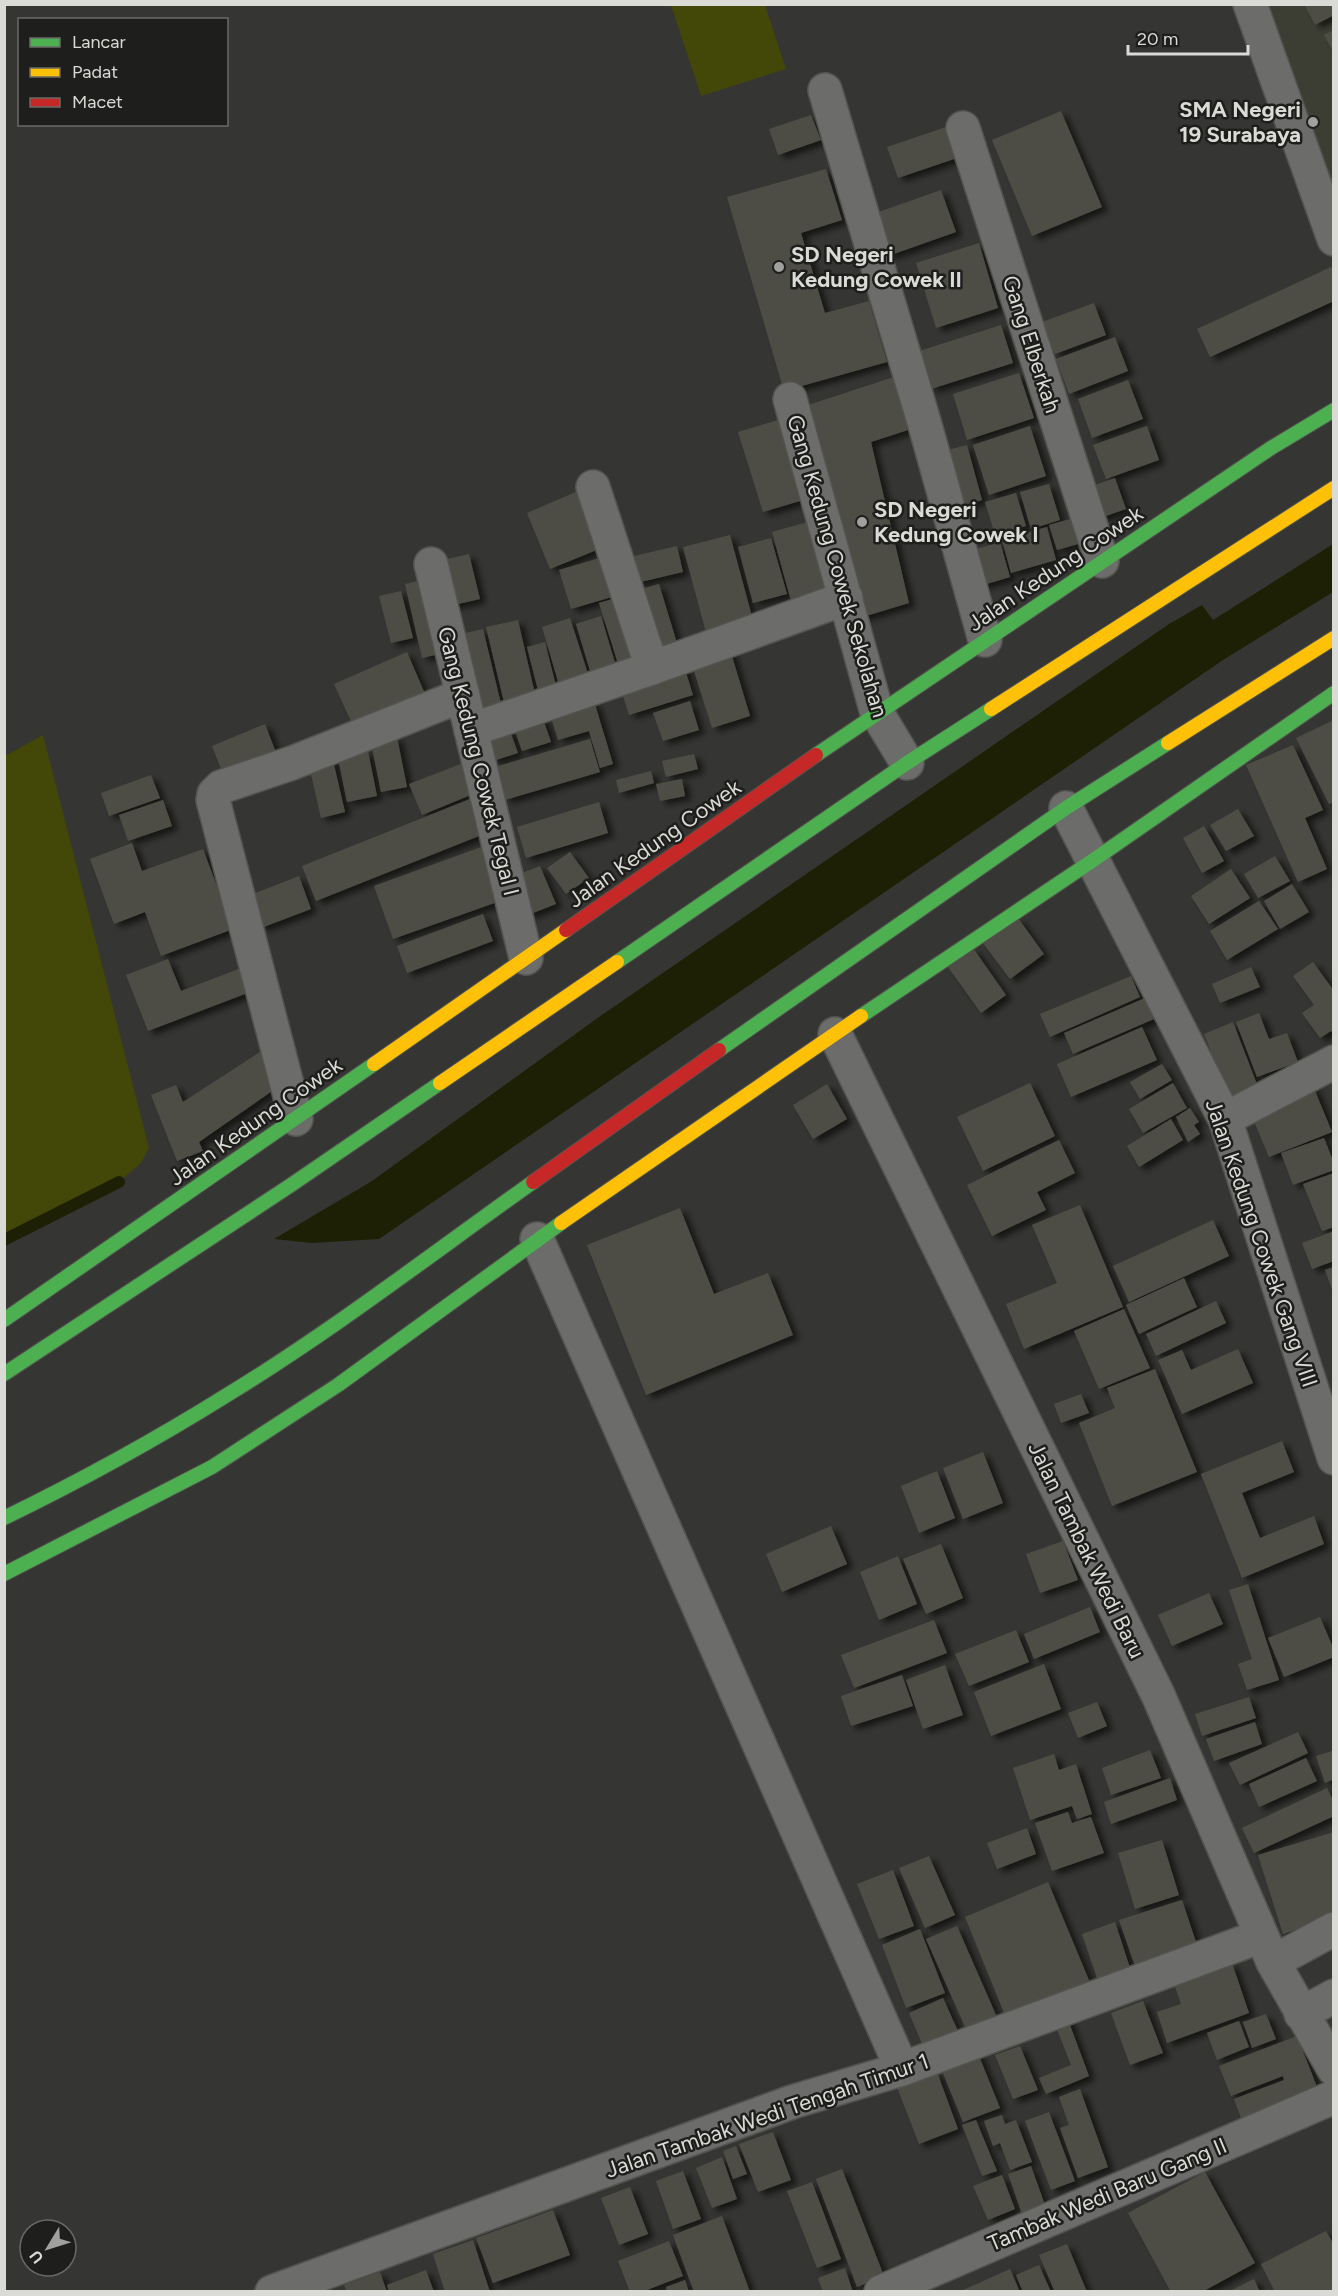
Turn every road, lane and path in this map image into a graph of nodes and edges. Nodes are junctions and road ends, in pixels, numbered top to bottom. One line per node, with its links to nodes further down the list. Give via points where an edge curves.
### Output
1 (1250, 4): 4 (street)
2 (825, 90): 13 (street)
3 (963, 128): 9 (street, Gang Elberkah)
4 (1334, 239)
5 (790, 399): 11 (street, Gang Kedung Cowek Sekolahan)
6 (1334, 410): 9 (main road, Jalan Kedung Cowek)
7 (593, 487): 14 (street)
8 (1334, 488): 19 (main road)
9 (1102, 561): 13 (main road, Jalan Kedung Cowek)
10 (431, 564): 16 (street, Gang Kedung Cowek Tegal I)
11 (846, 598): 14 (street); 17 (street, Gang Kedung Cowek Sekolahan)
12 (1334, 638): 20 (main road)
13 (985, 640): 17 (main road, Jalan Kedung Cowek)
14 (652, 668): 18 (street)
15 (1334, 693): 21 (main road)
16 (463, 695): 18 (street, Gang Kedung Cowek Tegal I); 25 (street, via 292,764 221,787 214,794)
17 (877, 713): 19 (street, Gang Kedung Cowek Sekolahan); 22 (main road, Jalan Kedung Cowek)
18 (471, 730): 22 (street, Gang Kedung Cowek Tegal I)
19 (907, 762): 29 (main road, via 291,1185)
20 (1066, 808): 21 (street, Jalan Kedung Cowek Gang VIII); 31 (main road, via 228,1395 88,1477)
21 (1092, 861): 23 (main road); 26 (street, Jalan Kedung Cowek Gang VIII)
22 (526, 958): 25 (main road, Jalan Kedung Cowek)
23 (835, 1034): 27 (main road); 34 (street, Jalan Tambak Wedi Baru, via 1159,1697)
24 (1334, 1062): 26 (street)
25 (296, 1119): 28 (main road, Jalan Kedung Cowek)
26 (1225, 1119): 30 (street, Jalan Kedung Cowek Gang VIII)
27 (537, 1239): 32 (main road, via 338,1385 212,1467); 36 (street)
28 (4, 1320)
29 (4, 1374)
30 (1334, 1458)
31 (4, 1518)
32 (4, 1574)
33 (1334, 1929): 34 (street, Jalan Tambak Wedi Tengah Timur 1)
34 (1267, 1949): 35 (street, Jalan Tambak Wedi Baru); 36 (street, Jalan Tambak Wedi Tengah Timur 1)
35 (1318, 2005): 37 (street, Jalan Tambak Wedi Baru)
36 (902, 2069): 39 (street, Jalan Tambak Wedi Tengah Timur 1, via 792,2102)
37 (1334, 2069)
38 (1334, 2097): 40 (street, Tambak Wedi Baru Gang II)
39 (272, 2292)
40 (881, 2292)

